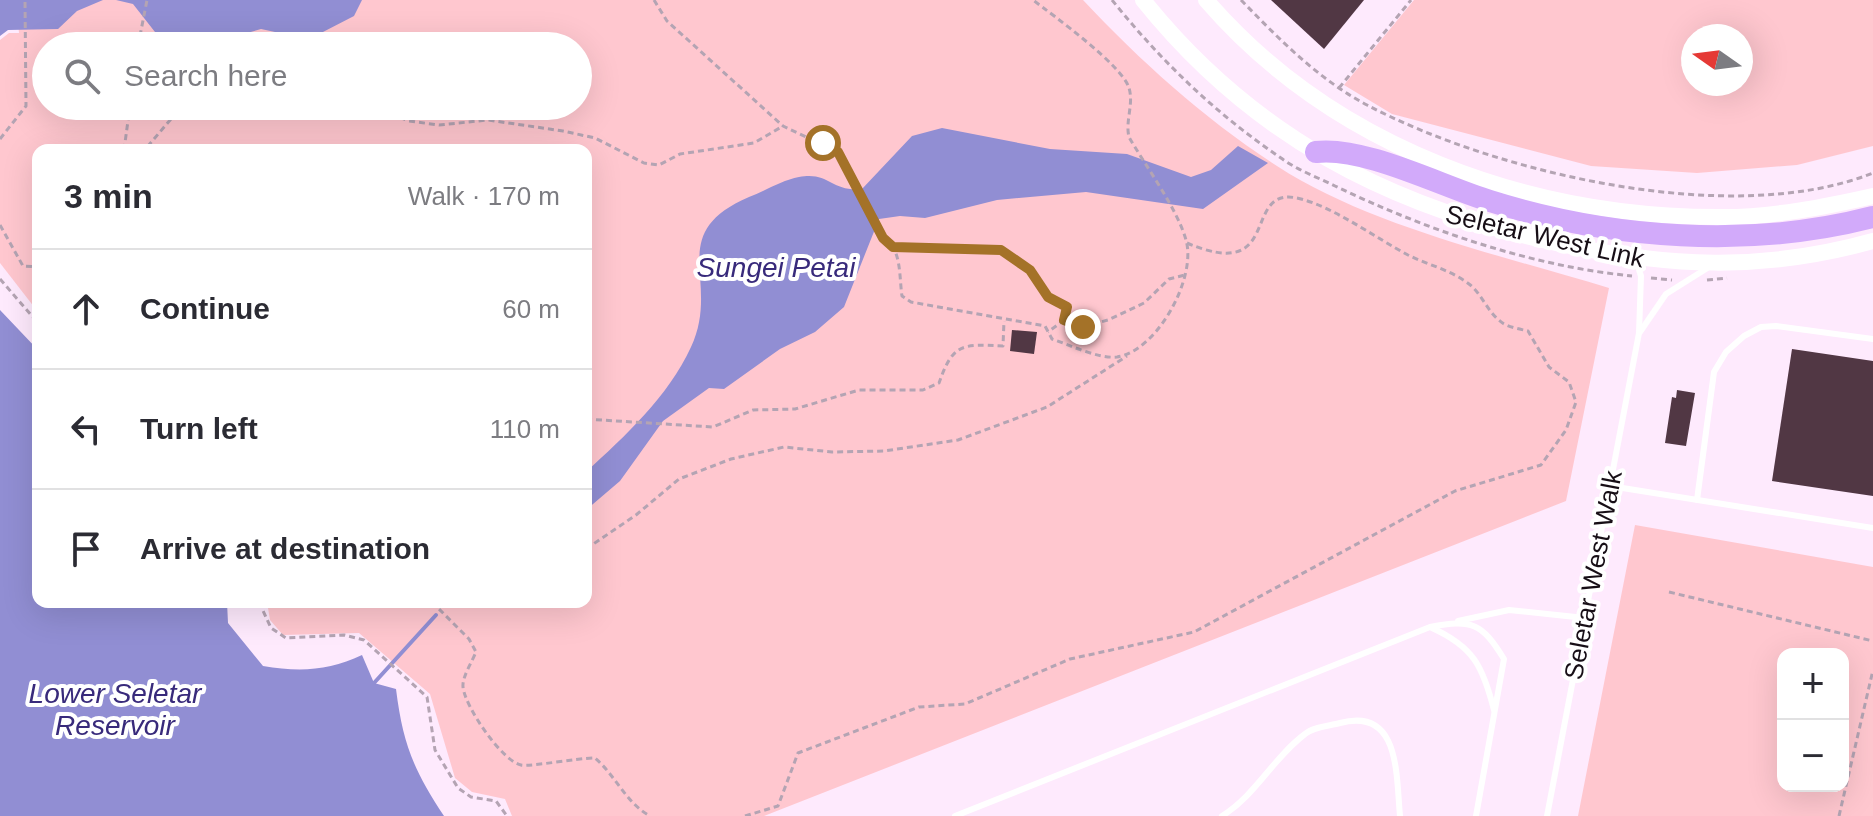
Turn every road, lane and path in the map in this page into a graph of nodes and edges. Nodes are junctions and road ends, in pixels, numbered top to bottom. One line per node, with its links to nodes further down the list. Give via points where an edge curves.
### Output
1 (25, 0): 17 (path, via 26,106)
2 (147, 0): 9 (path)
3 (654, 0): 16 (path, via 667,21)
4 (1033, 0): 26 (path, via 1122,74 1131,101 1127,126)
5 (1143, 0): 20 (main road, Seletar West Link, via 1181,48 1229,91)
6 (1206, 0): 22 (main road, Seletar West Link, via 1309,94 1375,134 1467,177 1576,205 1646,215 1725,218 1817,209)
7 (1241, 0): 10 (path, via 1308,66)
8 (1411, 0): 10 (path)
9 (140, 32)
10 (1339, 88): 21 (path, via 1399,120 1568,177 1668,192 1761,195 1810,190)
11 (128, 120): 18 (path)
12 (170, 120): 19 (path)
13 (407, 120): 15 (path, via 439,125)
14 (488, 120): 16 (path, via 595,138 659,165 680,154 754,143)
15 (488, 120)
16 (783, 126): 27 (path, via 838,152 883,238)
17 (0, 139)
18 (125, 144)
19 (150, 144)
20 (1316, 152): 23 (highway, via 1355,153 1540,216 1623,229 1733,237); 28 (main road, Seletar West Link, via 1348,173 1485,228)
21 (1873, 173)
22 (1873, 196)
23 (1873, 217)
24 (0, 225): 30 (path, via 23,266)
25 (1873, 241): 29 (main road, Seletar West Link, via 1761,263)
26 (1187, 243): 31 (path); 56 (path, via 1226,255 1241,252 1269,205 1280,198 1305,199 1454,275 1501,323 1528,331 1549,367 1569,382 1573,392 1576,402 1566,430 1541,465 1455,491 1194,632 1070,659 965,704 919,707 798,753 778,806)
27 (893, 247): 34 (path, via 1001,250 1030,270 1048,297 1067,307); 35 (path, via 902,296 911,302)
28 (1636, 260): 29 (main road, Seletar West Link); 37 (lane, Seletar West Walk, via 1641,276)
29 (1712, 265): 37 (lane, Seletar West Walk, via 1666,294)
30 (32, 267)
31 (1185, 275): 34 (path, via 1169,279 1144,303 1108,320 1083,327); 39 (path, via 1185,285 1148,343)
32 (0, 279): 33 (path)
33 (32, 316)
34 (1064, 320): 36 (path)
35 (1004, 321): 36 (path, via 1045,326); 40 (path, via 1003,346 967,344 949,356 939,383 923,390 859,390 795,409 753,410 713,427)
36 (1048, 332): 39 (path, via 1052,339 1112,358)
37 (1639, 333): 41 (lane, Seletar West Walk)
38 (1873, 339): 42 (lane, via 1761,327 1726,352 1714,372)
39 (1130, 354): 44 (path, via 1047,407 958,440 884,451 784,447 731,459 679,479)
40 (592, 419)
41 (1610, 486): 42 (lane); 48 (lane, Seletar West Walk)
42 (1697, 500): 43 (lane)
43 (1873, 528)
44 (592, 545)
45 (1669, 592): 51 (path)
46 (262, 608): 54 (path, via 271,628 286,638 344,635 364,640 427,697 429,726 443,767 458,788 471,797 496,801)
47 (438, 608): 55 (path, via 476,652 463,684 469,707 506,758 523,766 567,757 595,758 613,773 634,808)
48 (1585, 618): 49 (lane, via 1509,610); 61 (lane, Seletar West Walk)
49 (1458, 621): 50 (lane); 53 (lane, via 1488,632 1504,659)
50 (1430, 627): 53 (lane, via 1460,641 1484,673); 57 (lane)
51 (1873, 641)
52 (1873, 670): 62 (path)
53 (1495, 713): 60 (lane)
54 (507, 816)
55 (650, 816)
56 (745, 816)
57 (955, 816)
58 (1222, 816): 59 (lane, via 1244,802 1307,732 1359,718 1376,723 1387,738 1396,765)
59 (1400, 816)
60 (1476, 816)
61 (1547, 816)
62 (1839, 816)

